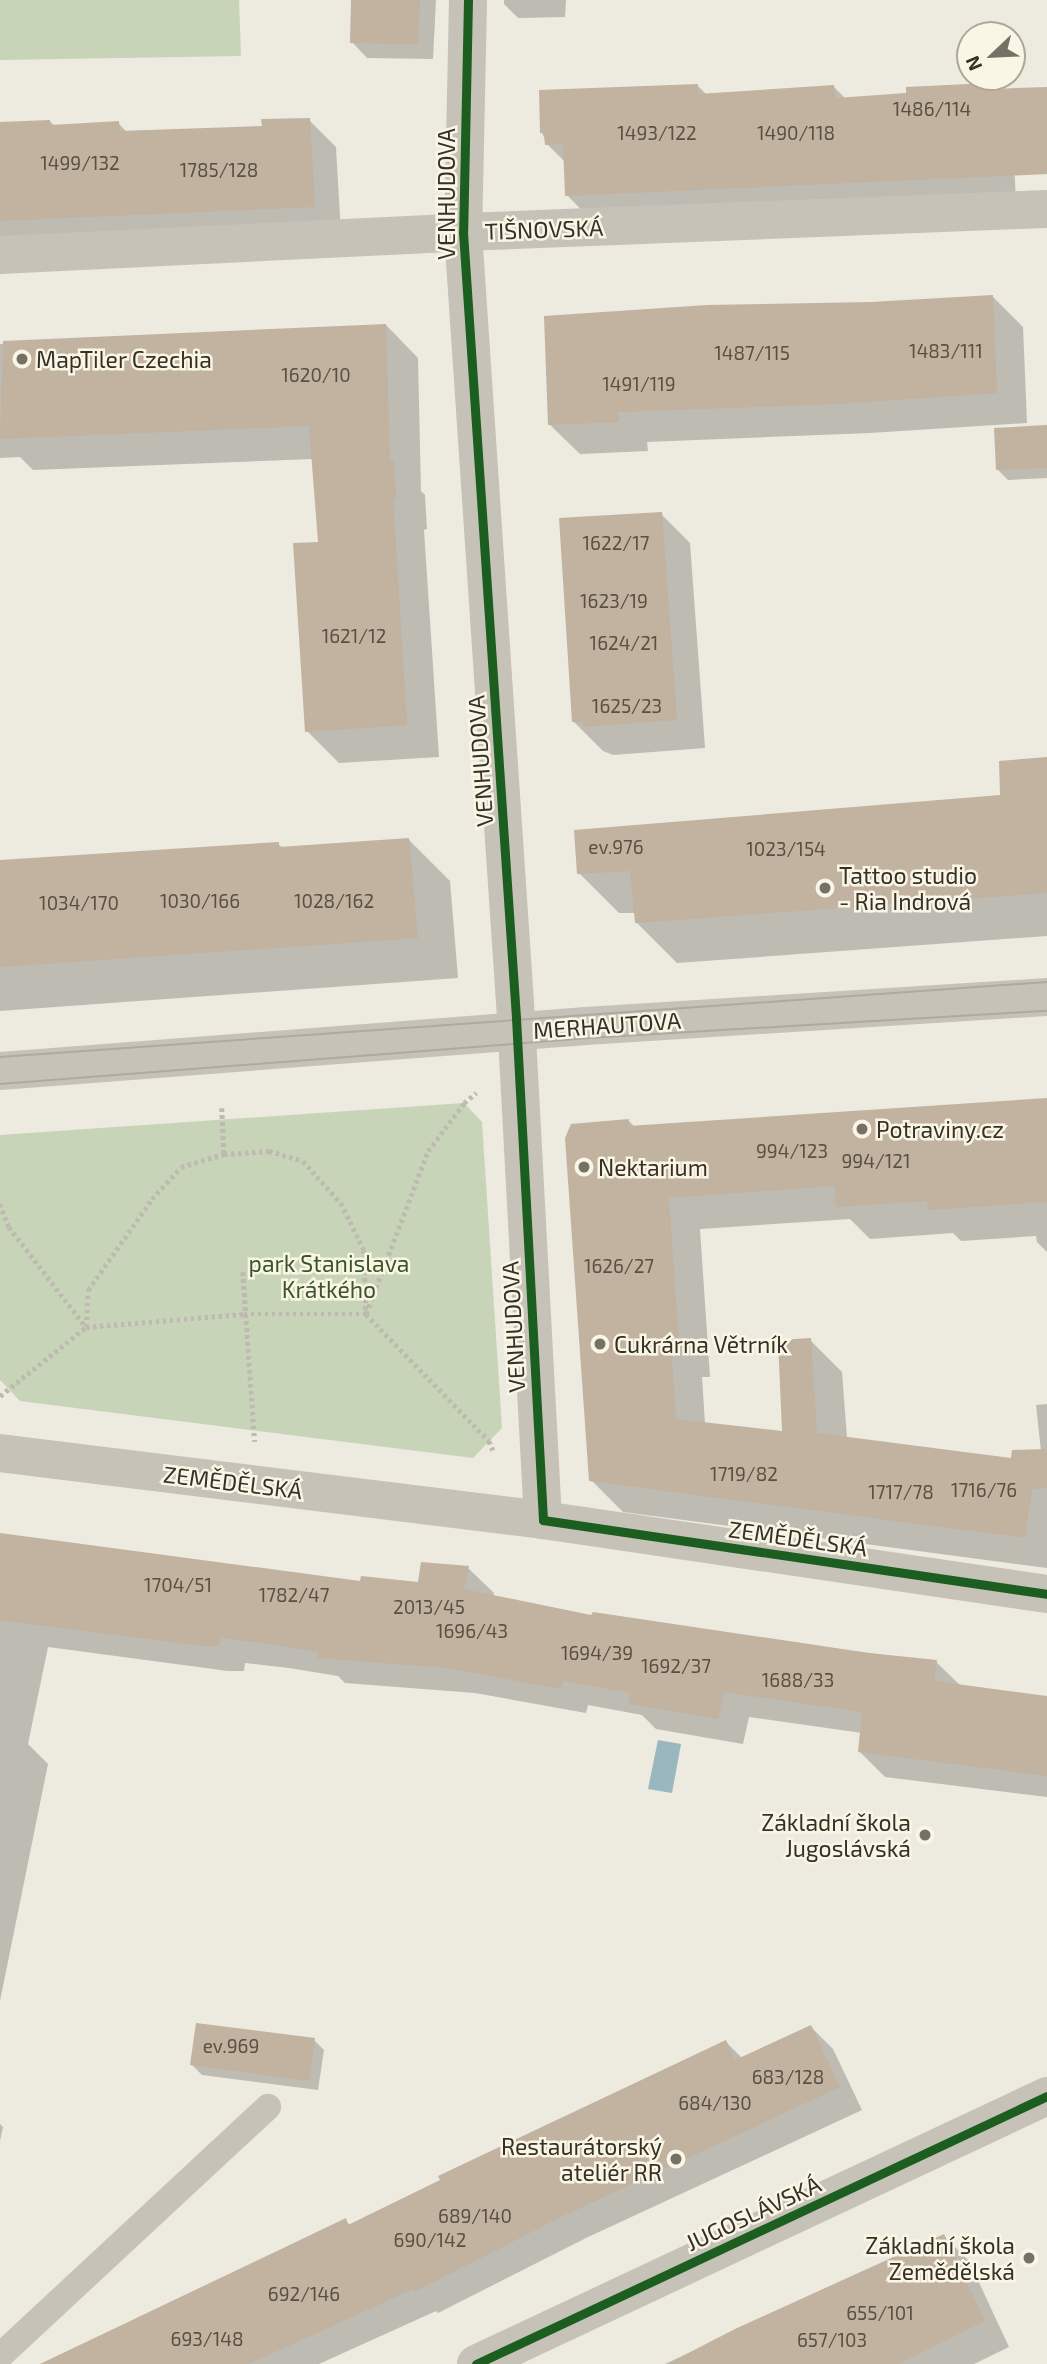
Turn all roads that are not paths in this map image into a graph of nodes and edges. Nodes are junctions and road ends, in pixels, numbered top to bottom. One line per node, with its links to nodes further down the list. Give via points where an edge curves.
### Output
1 (468, 0): 3 (street, VENHUDOVA)
2 (1047, 209): 3 (street, TIŠNOVSKÁ)
3 (463, 232): 4 (street, TIŠNOVSKÁ); 6 (street, VENHUDOVA)
4 (0, 256)
5 (1047, 997): 6 (street, MERHAUTOVA)
6 (517, 1031): 7 (street, MERHAUTOVA); 9 (street, VENHUDOVA)
7 (0, 1071)
8 (0, 1453): 9 (street, ZEMĚDĚLSKÁ)
9 (543, 1520): 10 (street, ZEMĚDĚLSKÁ)
10 (1047, 1594)
11 (1047, 2096): 14 (street, JUGOSLÁVSKÁ)
12 (268, 2107): 13 (lane)
13 (0, 2356)
14 (476, 2364)

